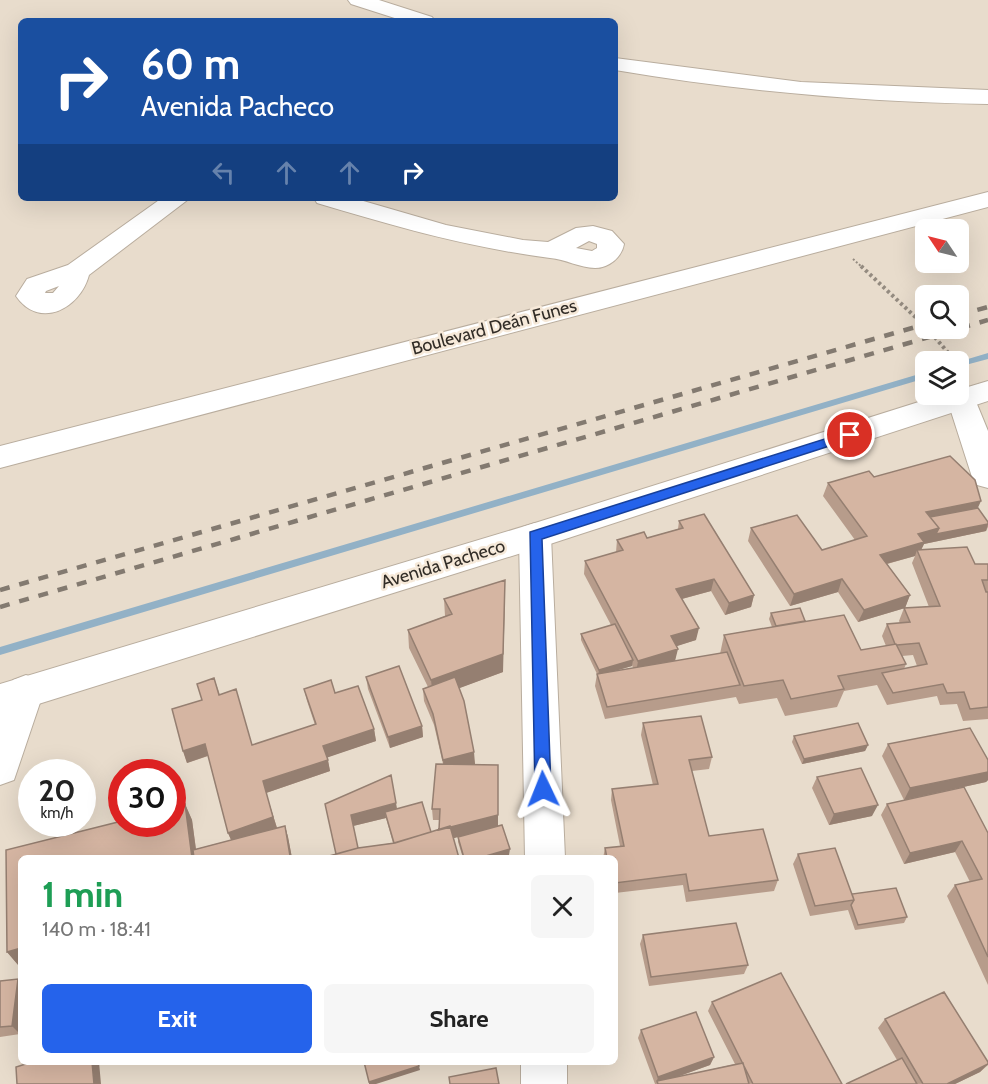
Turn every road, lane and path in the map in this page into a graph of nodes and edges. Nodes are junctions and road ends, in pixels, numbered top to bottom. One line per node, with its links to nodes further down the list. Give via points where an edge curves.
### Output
1 (358, 0): 2 (street)
2 (412, 18)
3 (618, 64): 4 (street, via 777,86)
4 (988, 97)
5 (988, 198): 18 (street, Boulevard Deán Funes)
6 (173, 201): 13 (street)
7 (337, 201): 11 (street, via 453,234)
8 (988, 217): 9 (street)
9 (969, 222)
10 (915, 237): 12 (street, Boulevard Deán Funes)
11 (552, 250)
12 (848, 254): 14 (path); 20 (street, Boulevard Deán Funes)
13 (77, 272)
14 (915, 318)
15 (936, 339): 16 (path)
16 (947, 351)
17 (975, 395): 19 (street); 21 (street, Avenida Pacheco)
18 (0, 457)
19 (988, 477)
20 (0, 481)
21 (535, 536): 22 (street, Avenida Pacheco); 24 (street)
22 (13, 696): 23 (street)
23 (0, 768)
24 (545, 855)
25 (544, 1065): 26 (street)
26 (544, 1084)

